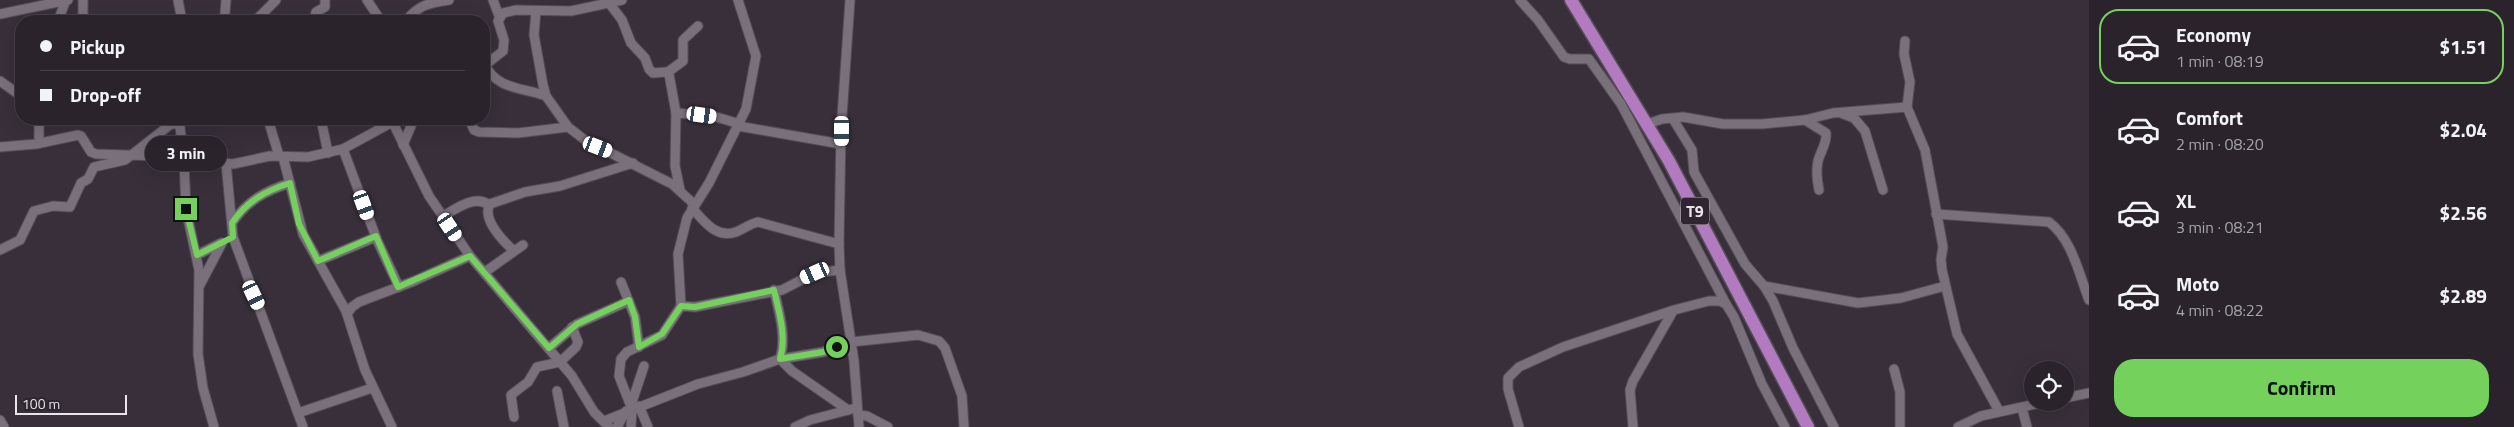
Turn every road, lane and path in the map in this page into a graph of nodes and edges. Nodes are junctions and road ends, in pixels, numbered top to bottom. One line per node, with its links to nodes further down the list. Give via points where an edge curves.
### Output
1 (67, 0): 17 (street); 19 (street)
2 (83, 0): 20 (street)
3 (178, 0): 21 (street)
4 (226, 0): 18 (street)
5 (276, 0): 22 (street)
6 (325, 0): 23 (street, via 325,7)
7 (367, 0): 24 (street)
8 (449, 0): 15 (street)
9 (493, 0): 25 (street)
10 (738, 0): 49 (street, via 756,60 746,109)
11 (850, 0): 52 (street)
12 (1520, 0): 91 (street, via 1564,57 1589,60 1598,69 1621,104)
13 (1571, 0): 39 (highway, T9)
14 (616, 1): 16 (street, via 571,11); 29 (street, via 631,43 645,58 650,72)
15 (415, 4)
16 (536, 12): 25 (street, via 508,11); 33 (street, via 534,35)
17 (0, 14)
18 (226, 14)
19 (61, 15)
20 (83, 15)
21 (181, 15)
22 (261, 15)
23 (315, 15)
24 (377, 15)
25 (499, 16): 28 (street, via 503,51)
26 (698, 26): 29 (street, via 683,40 683,61)
27 (1905, 41): 34 (street, via 1904,54 1910,82)
28 (490, 61)
29 (668, 72): 36 (street)
30 (490, 76): 33 (street, via 501,84)
31 (0, 81): 32 (street)
32 (15, 92)
33 (546, 96): 50 (street)
34 (1907, 107): 35 (street); 68 (street, via 1925,150)
35 (1839, 112): 38 (street); 65 (street, via 1854,118 1865,131)
36 (676, 113): 49 (street, via 713,116); 63 (street, via 675,166)
37 (1673, 118): 38 (street, via 1735,125); 39 (street); 84 (street, via 1692,150 1695,158 1692,167 1704,190 1745,264)
38 (1805, 120): 64 (street, via 1826,133 1818,166)
39 (1647, 124): 131 (highway, T9)
40 (39, 125): 51 (street)
41 (170, 125): 57 (street)
42 (180, 125): 59 (street)
43 (270, 125): 58 (street)
44 (322, 125): 56 (street)
45 (388, 125): 55 (street)
46 (397, 125): 53 (street)
47 (412, 125): 53 (street)
48 (472, 125): 50 (street, via 479,132)
49 (739, 125): 52 (street); 67 (street, via 709,183)
50 (568, 127): 61 (street, via 585,140)
51 (39, 143): 54 (street); 57 (street, via 78,135 91,152)
52 (842, 144): 74 (street)
53 (404, 145): 69 (street, via 416,174)
54 (0, 147)
55 (343, 148): 56 (street); 71 (street)
56 (328, 153): 58 (street, via 308,157)
57 (132, 156): 59 (street); 76 (street, via 94,167 88,179 81,183 70,207 53,206 34,211 20,240)
58 (281, 156): 60 (street); 62 (street)
59 (184, 160): 60 (street); 78 (street, via 186,209)
60 (226, 163): 70 (street)
61 (634, 163): 63 (street); 66 (street)
62 (290, 183): 70 (street, via 254,198); 80 (street, via 299,224)
63 (680, 190): 67 (street)
64 (1819, 190)
65 (1883, 190)
66 (489, 205): 69 (street, via 474,201); 77 (street, via 495,233)
67 (693, 206): 74 (street, via 711,228 722,234 736,232 758,222); 92 (street, via 678,254)
68 (1936, 214): 85 (street); 90 (street, via 2049,222 2067,243)
69 (443, 216): 79 (street)
70 (232, 223): 72 (street)
71 (376, 236): 80 (street); 86 (street)
72 (233, 237): 73 (street); 111 (street)
73 (222, 243): 78 (street); 87 (street)
74 (839, 244): 81 (street)
75 (523, 245): 77 (street)
76 (0, 250)
77 (514, 251): 82 (street)
78 (197, 255): 87 (street)
79 (470, 256): 82 (street); 86 (street)
80 (318, 261): 94 (street)
81 (840, 270): 88 (street, via 815,273 790,287); 96 (street)
82 (485, 272): 98 (street)
83 (621, 282): 89 (street)
84 (1764, 286): 85 (street, via 1858,302 1901,298); 132 (street)
85 (1946, 286): 110 (street, via 1957,334)
86 (398, 287): 94 (street, via 359,302)
87 (199, 288): 117 (street, via 198,354)
88 (774, 290): 92 (street, via 695,307); 99 (street, via 782,332)
89 (629, 300): 95 (street); 97 (street)
90 (2089, 300)
91 (1726, 304): 93 (street, via 1709,301); 130 (street, via 1762,384)
92 (681, 306): 97 (street, via 662,334)
93 (1673, 311): 128 (street, via 1563,346 1514,371 1508,378 1508,389); 129 (street, via 1633,381 1630,390)
94 (348, 314): 103 (street)
95 (572, 328): 98 (street); 100 (street, via 577,344)
96 (851, 342): 99 (street, via 823,352); 109 (street); 127 (street, via 914,335 938,341 945,348 962,396)
97 (639, 347): 107 (street, via 624,355 619,368 620,380)
98 (549, 348): 100 (street)
99 (780, 359): 107 (street); 109 (street, via 792,371)
100 (560, 362): 112 (street, via 537,367 528,382 511,395); 114 (street)
101 (644, 366): 107 (street)
102 (1894, 370): 133 (street, via 1900,392)
103 (372, 388): 111 (street); 119 (street)
104 (557, 391): 120 (street)
105 (2089, 393): 106 (street)
106 (2074, 396)
107 (632, 408): 114 (street); 121 (street); 122 (street); 123 (street)
108 (2022, 408): 110 (street); 135 (street)
109 (854, 411): 115 (street); 124 (street, via 810,420); 125 (street)
110 (1999, 411): 134 (street)
111 (298, 413): 118 (street)
112 (514, 417)
113 (0, 420): 116 (street)
114 (606, 424)
115 (877, 424): 126 (street)
116 (4, 427)
117 (214, 427)
118 (303, 427)
119 (392, 427)
120 (564, 427)
121 (617, 427)
122 (631, 427)
123 (648, 427)
124 (795, 427)
125 (859, 427)
126 (888, 427)
127 (964, 427)
128 (1519, 427)
129 (1634, 427)
130 (1786, 427)
131 (1808, 427)
132 (1834, 427)
133 (1900, 427)
134 (1958, 427)
135 (2027, 427)

